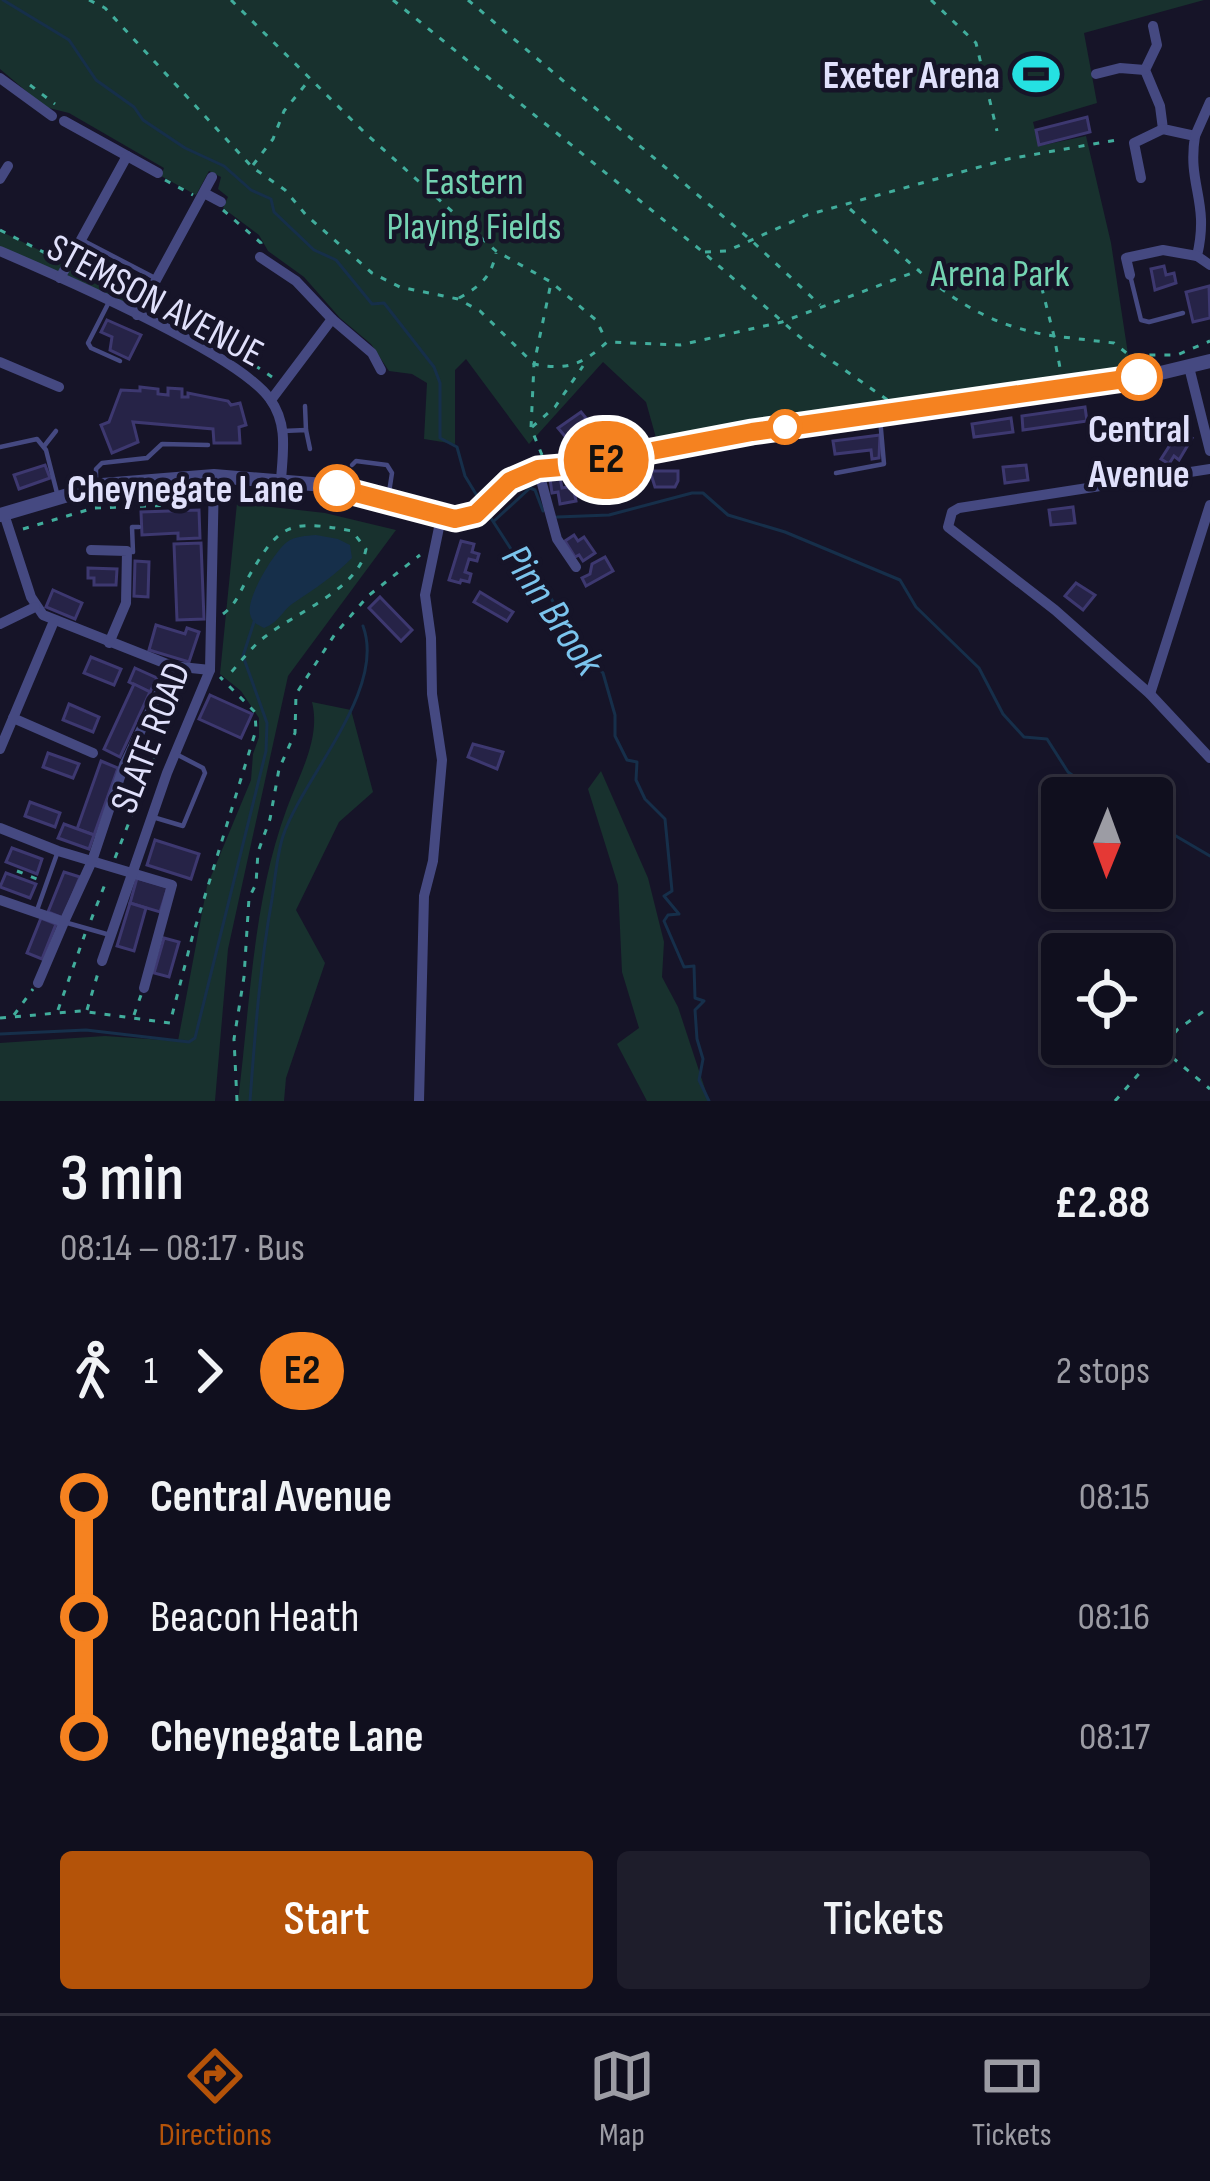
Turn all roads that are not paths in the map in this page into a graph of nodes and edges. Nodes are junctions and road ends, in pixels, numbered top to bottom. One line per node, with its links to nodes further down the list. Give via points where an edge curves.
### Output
1 (1153, 26): 2 (street, via 1157,45)
2 (1145, 70): 3 (street); 6 (street)
3 (1096, 74)
4 (0, 78): 8 (street)
5 (1210, 102): 7 (street)
6 (1163, 129): 7 (street); 12 (street, via 1139,138 1134,149)
7 (1195, 136): 15 (street, via 1192,167)
8 (127, 156): 10 (street); 17 (street)
9 (8, 166): 13 (street)
10 (158, 173)
11 (212, 177): 14 (street)
12 (1141, 178)
13 (0, 179)
14 (204, 193): 16 (street); 24 (street)
15 (1206, 195): 20 (street)
16 (221, 202)
17 (81, 239): 23 (street); 24 (lane)
18 (0, 250): 23 (street, STEMSON AVENUE)
19 (260, 256): 28 (street)
20 (1197, 256): 21 (street); 22 (street, via 1163,250 1126,258)
21 (1210, 266)
22 (1130, 275): 26 (lane, via 1141,320)
23 (60, 278): 25 (street, STEMSON AVENUE)
24 (157, 279): 27 (street)
25 (109, 302): 27 (street, STEMSON AVENUE); 29 (lane, via 89,345)
26 (1183, 313)
27 (137, 315): 35 (street, STEMSON AVENUE, via 236,369)
28 (332, 319): 33 (street); 35 (street)
29 (120, 361)
30 (1210, 361): 32 (street)
31 (0, 362): 34 (street)
32 (1189, 367): 37 (street); 45 (street)
33 (381, 370)
34 (59, 387)
35 (271, 400): 40 (street, STEMSON AVENUE)
36 (305, 406): 39 (lane)
37 (879, 414): 47 (street); 49 (lane, via 884,464)
38 (56, 430): 43 (lane)
39 (306, 430): 40 (lane); 44 (lane)
40 (283, 431): 51 (street, STEMSON AVENUE)
41 (208, 445): 52 (lane, via 162,444 147,458 102,463)
42 (0, 447): 43 (lane, via 37,439)
43 (44, 448): 53 (lane)
44 (310, 449)
45 (1210, 451)
46 (352, 465): 54 (lane, via 387,465)
47 (540, 469): 57 (street, via 510,481 468,517); 61 (street, via 548,515)
48 (1210, 469): 68 (street, via 959,508 948,520 951,532)
49 (836, 473)
50 (214, 476): 51 (street); 52 (street); 67 (street, SLATE ROAD)
51 (281, 480): 54 (street)
52 (96, 486): 53 (street)
53 (58, 497): 56 (street)
54 (388, 499): 57 (street)
55 (1210, 506): 68 (street)
56 (2, 514): 62 (street)
57 (441, 518): 86 (street, via 425,595 442,760 424,896)
58 (139, 527): 60 (lane, via 132,527 133,552)
59 (91, 550): 60 (street)
60 (127, 551): 65 (street, via 126,603)
61 (576, 567)
62 (35, 607): 63 (street); 64 (street)
63 (54, 621): 65 (street); 69 (street)
64 (0, 625)
65 (109, 643): 66 (street)
66 (172, 666): 67 (street); 77 (street, via 124,765)
67 (210, 670): 72 (street, SLATE ROAD)
68 (1150, 694): 73 (street)
69 (13, 718): 70 (street); 71 (street)
70 (0, 749)
71 (93, 753)
72 (175, 754): 74 (street, SLATE ROAD); 74 (lane, via 205,773 183,826)
73 (1210, 758)
74 (151, 816): 78 (street, SLATE ROAD)
75 (0, 828): 76 (street)
76 (58, 850): 77 (street); 80 (lane)
77 (92, 861): 78 (street); 81 (street)
78 (131, 872): 82 (street, SLATE ROAD); 85 (street, via 172,884)
79 (0, 900): 80 (street)
80 (36, 913): 81 (street)
81 (64, 922): 82 (lane); 84 (street)
82 (110, 935): 83 (street, SLATE ROAD)
83 (102, 962)
84 (38, 983)
85 (144, 988)
86 (418, 1101)

